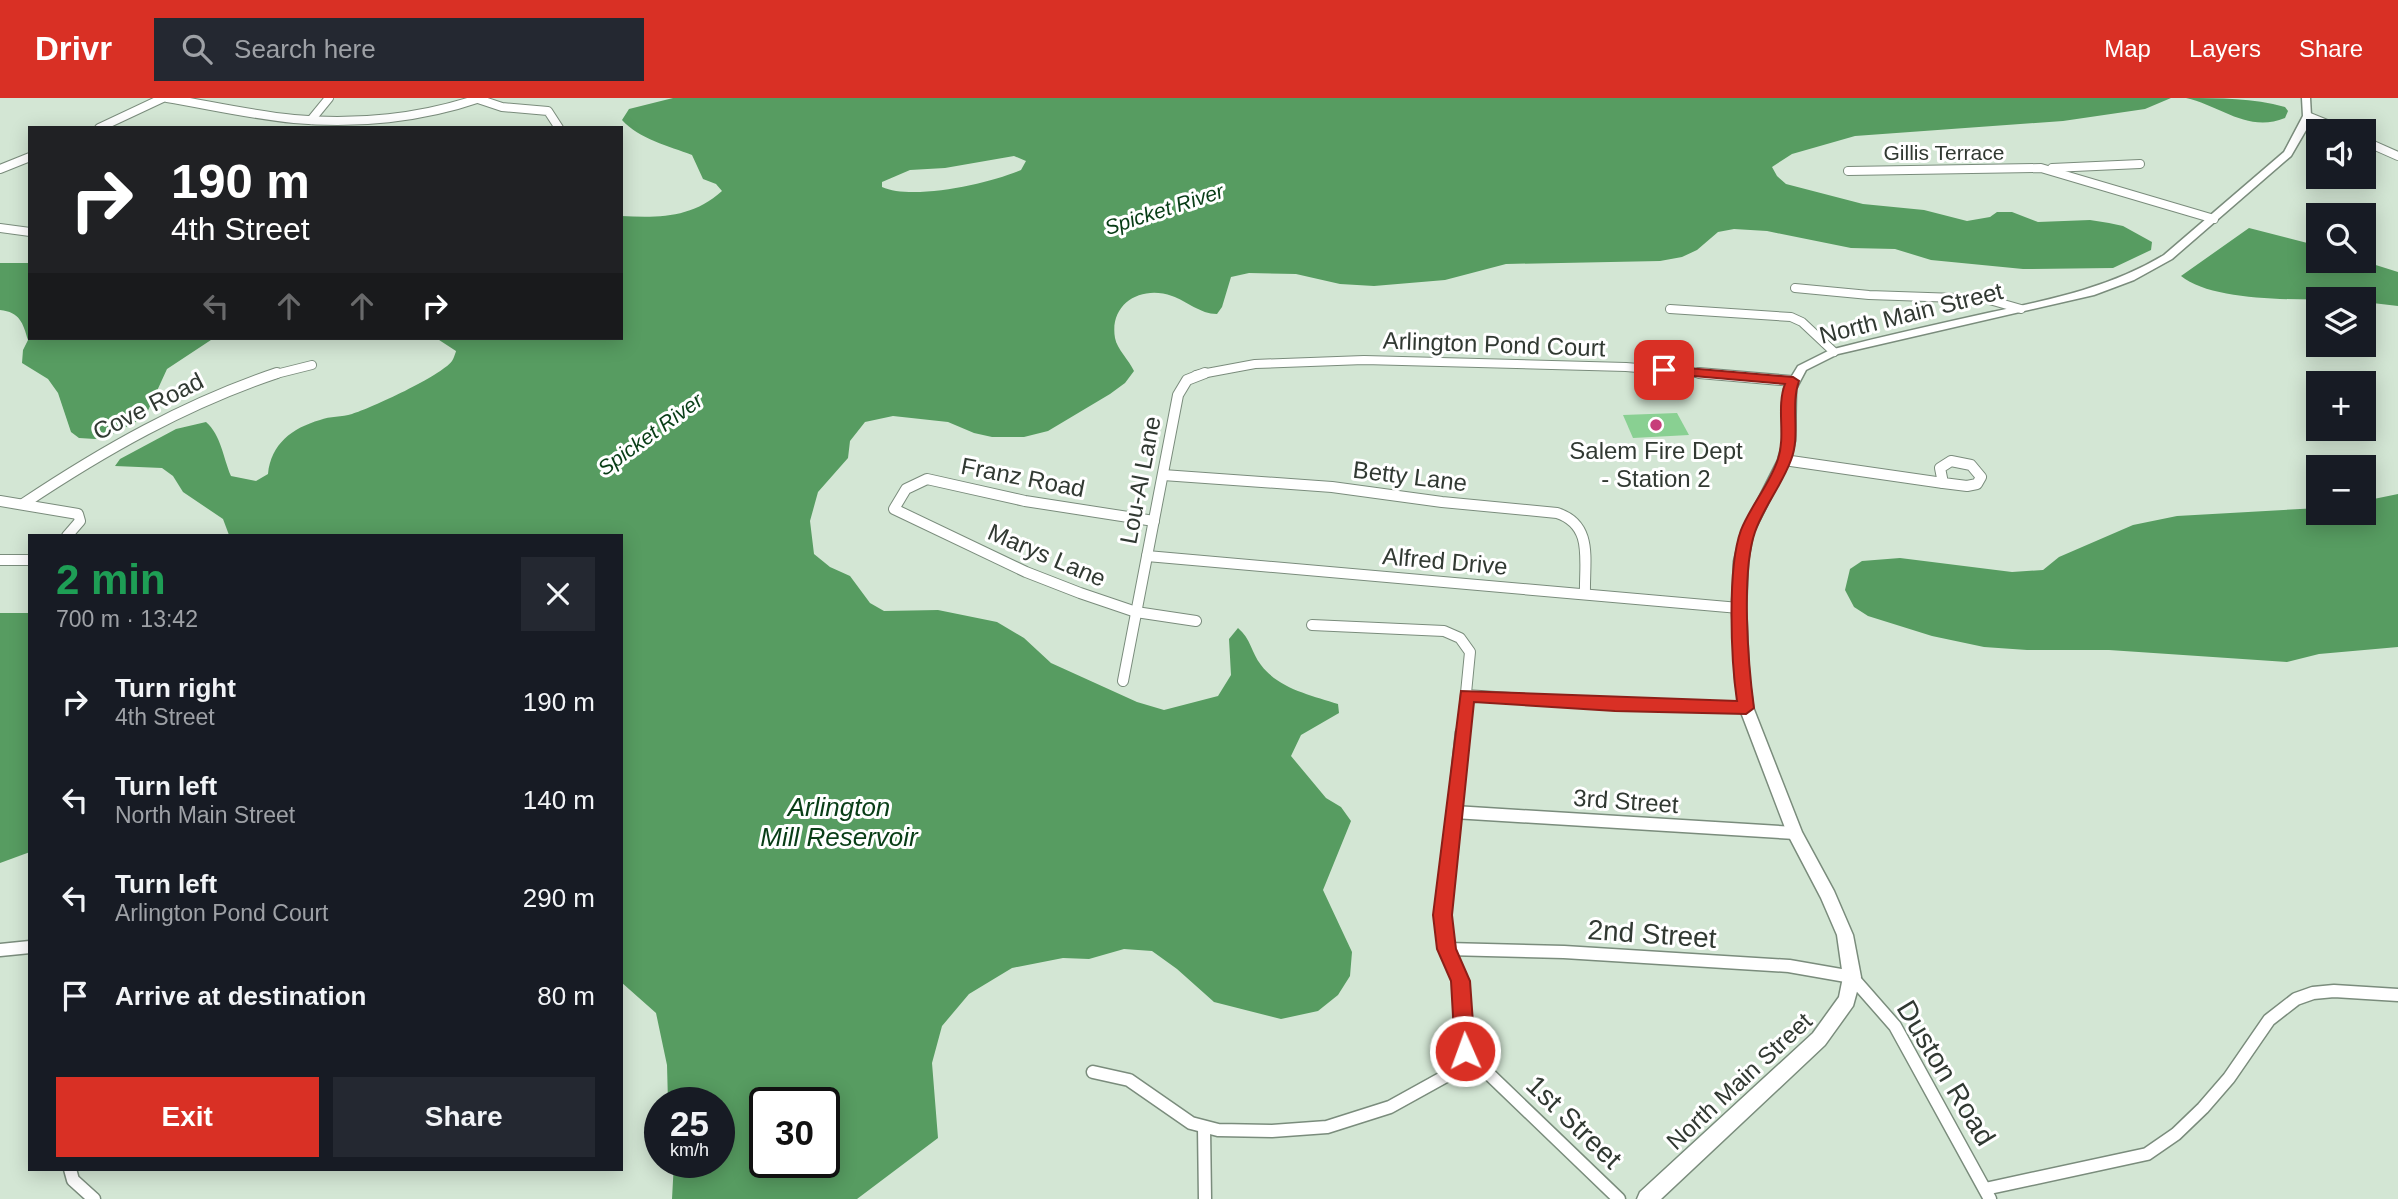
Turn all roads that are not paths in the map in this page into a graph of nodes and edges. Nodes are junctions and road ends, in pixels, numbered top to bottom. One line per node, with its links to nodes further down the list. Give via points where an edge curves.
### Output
1 (165, 98): 7 (street); 8 (street)
2 (329, 98): 7 (street)
3 (2306, 98): 5 (street, North Main Street)
4 (479, 99): 7 (street, via 412,114); 9 (street, via 502,107 548,111)
5 (2307, 116): 6 (street); 17 (street, North Main Street, via 2301,135 2279,164)
6 (2314, 119)
7 (310, 120)
8 (103, 126)
9 (558, 126)
10 (2376, 146): 11 (street)
11 (2398, 156)
12 (28, 158): 15 (street)
13 (2140, 164): 14 (street, Gillis Terrace)
14 (2041, 168): 16 (street, Gillis Terrace); 17 (street, Gillis Terrace)
15 (0, 169)
16 (1848, 171)
17 (2214, 219): 22 (street, North Main Street, via 2168,257 2129,280)
18 (0, 228): 19 (street)
19 (28, 232)
20 (1795, 288): 22 (street, via 1986,299)
21 (1670, 309): 23 (street, via 1791,317 1802,321)
22 (2021, 309): 23 (street, North Main Street)
23 (1834, 352): 26 (street, North Main Street, via 1802,368)
24 (307, 365): 32 (street, Cove Road, via 185,409 75,468)
25 (1195, 375): 26 (street, Arlington Pond Court, via 1255,364 1340,360 1626,367); 28 (street, Lou-Al Lane, via 1178,395)
26 (1793, 381): 27 (street)
27 (1784, 460): 29 (street); 39 (street, via 1747,533)
28 (1163, 475): 33 (street, Lou-Al Lane); 38 (street, Betty Lane, via 1332,487 1557,513 1580,525)
29 (1943, 483)
30 (0, 501): 32 (street)
31 (894, 503): 33 (street, Franz Road, via 913,483 927,479 1025,502); 40 (street, Marys Lane, via 897,513 1026,572)
32 (23, 504): 34 (street, via 78,514 80,521)
33 (1154, 521): 35 (street, Lou-Al Lane)
34 (69, 534)
35 (1147, 556): 38 (street, Alfred Drive); 40 (street, Lou-Al Lane)
36 (0, 560): 37 (street)
37 (28, 560)
38 (1585, 594): 39 (street, Alfred Drive)
39 (1740, 608): 45 (street)
40 (1136, 612): 41 (street, Marys Lane); 43 (street, Lou-Al Lane)
41 (1196, 621)
42 (1312, 625): 44 (street, via 1423,628 1455,634 1470,652)
43 (1123, 681)
44 (1466, 695): 45 (street); 46 (street)
45 (1746, 708): 47 (street)
46 (1454, 812): 47 (street, 3rd Street); 49 (street, via 1443,915)
47 (1795, 833): 51 (street, via 1845,935)
48 (28, 947): 50 (street)
49 (1447, 949): 51 (street, 2nd Street, via 1789,966); 53 (street, via 1460,981)
50 (0, 950)
51 (1852, 978): 57 (street, Duston Road, via 1895,1026); 61 (street, North Main Street, via 1847,1000 1819,1039)
52 (2398, 995): 57 (street, via 2313,993 2289,1002 2267,1022 2219,1091 2159,1147 2136,1157)
53 (1465, 1051): 55 (street, via 1455,1066 1427,1088 1338,1126 1276,1130); 60 (street, 1st Street)
54 (1093, 1072): 55 (street, via 1131,1080)
55 (1204, 1127): 59 (street)
56 (70, 1171): 58 (street, via 72,1180)
57 (1988, 1194)
58 (94, 1199)
59 (1205, 1199)
60 (1619, 1199)
61 (1647, 1199)

